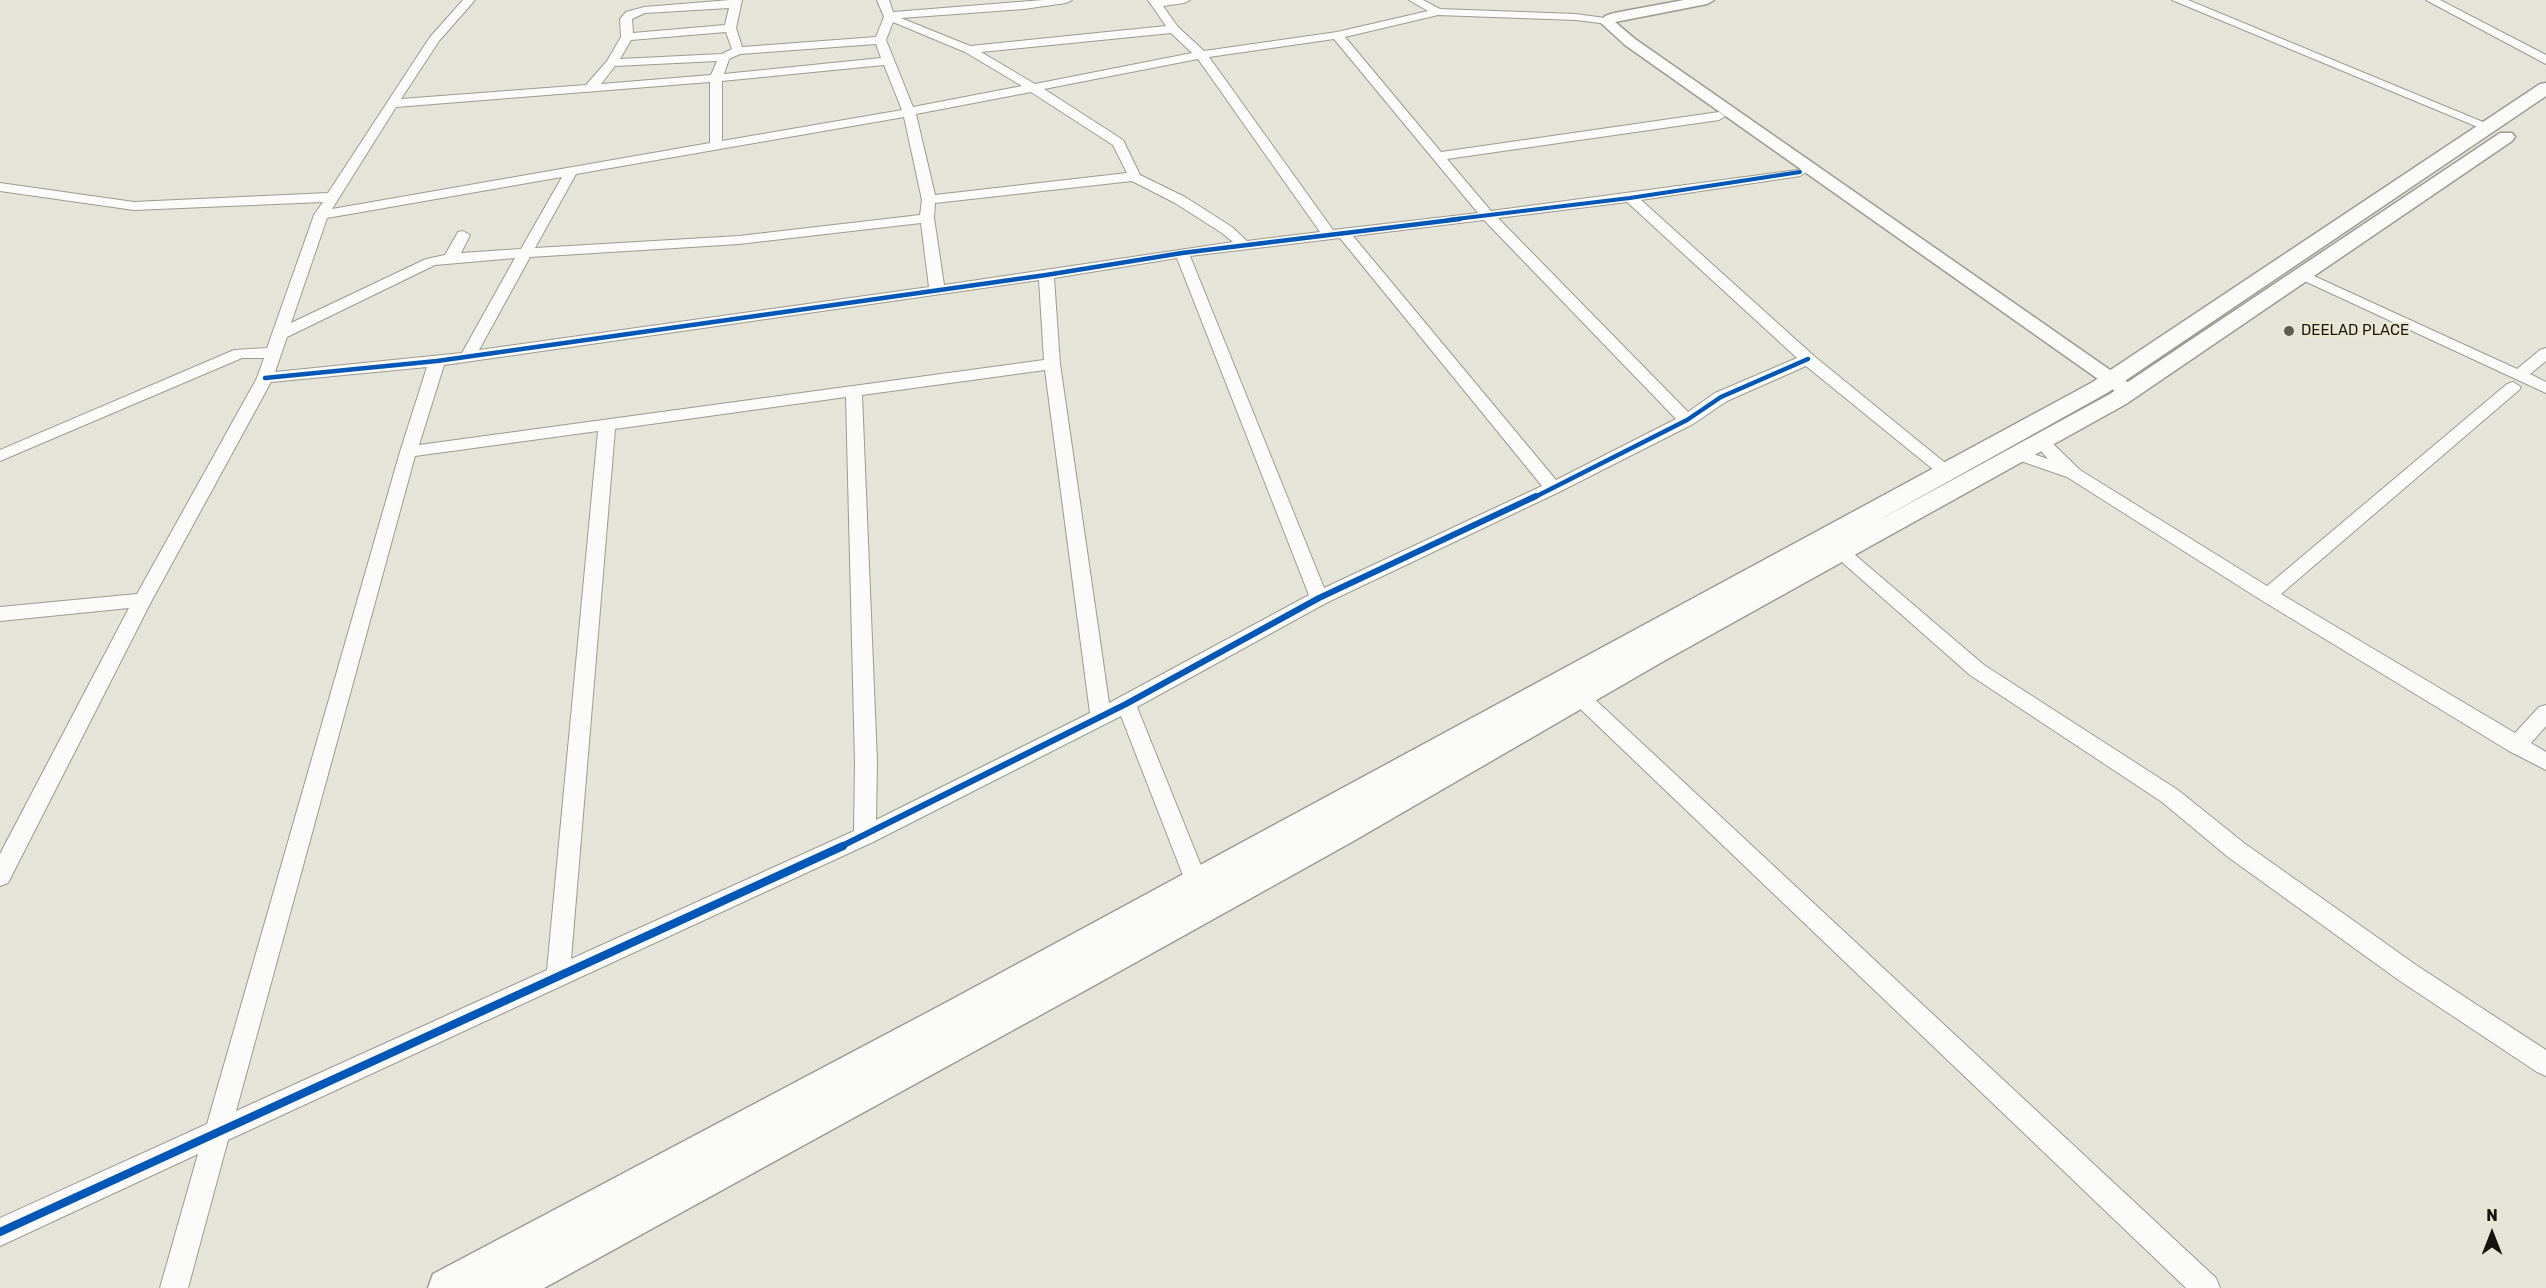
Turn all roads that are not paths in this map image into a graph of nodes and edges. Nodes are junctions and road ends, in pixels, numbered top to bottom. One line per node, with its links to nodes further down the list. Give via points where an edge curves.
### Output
1 (469, 0): 32 (street, via 434,39)
2 (883, 0): 14 (street)
3 (1066, 0): 14 (street)
4 (1184, 0): 11 (street)
5 (1415, 0): 13 (street)
6 (1674, 0): 15 (street)
7 (1707, 0): 15 (street)
8 (2178, 0): 36 (street)
9 (2432, 0): 25 (street)
10 (735, 2): 16 (street); 19 (street, via 630,14 626,19)
11 (1155, 2): 17 (street)
12 (1561, 6): 15 (street)
13 (1438, 12): 15 (street); 18 (street)
14 (890, 16): 20 (street); 21 (street)
15 (1592, 19): 35 (street, via 1598,28); 38 (street, via 1610,27)
16 (730, 28): 19 (street); 22 (street)
17 (1174, 29): 21 (street); 23 (street)
18 (1337, 35): 23 (street); 39 (street)
19 (627, 37): 27 (street)
20 (880, 40): 22 (street); 26 (street)
21 (969, 50): 30 (street)
22 (738, 51): 24 (street)
23 (1202, 55): 30 (street); 50 (street)
24 (724, 57): 27 (street); 28 (street)
25 (2546, 60)
26 (887, 61): 28 (street); 34 (street)
27 (612, 63): 29 (street)
28 (716, 78): 29 (street); 37 (street)
29 (591, 87): 32 (street)
30 (1034, 88): 34 (street); 42 (street, via 1118,143 1134,173)
31 (2546, 88): 36 (main road)
32 (391, 104): 44 (street)
33 (2546, 108): 57 (main road)
34 (909, 112): 37 (street); 46 (street)
35 (1719, 116): 38 (street); 39 (street)
36 (2489, 127): 69 (main road)
37 (716, 147): 40 (street)
38 (1781, 153): 41 (street); 69 (street)
39 (1438, 156): 48 (street)
40 (571, 172): 47 (street); 53 (street)
41 (1800, 172): 45 (street); 69 (street)
42 (1132, 176): 46 (street); 52 (street, via 1180,200)
43 (0, 187): 44 (street, via 134,206)
44 (332, 197): 47 (street)
45 (1630, 198): 48 (street); 63 (street)
46 (929, 200): 49 (street)
47 (321, 215): 59 (street)
48 (1487, 215): 50 (street); 71 (street)
49 (927, 218): 53 (street, via 739,240); 58 (street)
50 (1336, 234): 52 (street); 78 (street)
51 (463, 235): 55 (street)
52 (1245, 246): 54 (street)
53 (524, 253): 55 (street); 62 (street)
54 (1182, 253): 56 (street); 81 (street)
55 (450, 258): 59 (street, via 431,262)
56 (1046, 275): 58 (street); 65 (street)
57 (2303, 275): 67 (street); 69 (main road)
58 (937, 290): 62 (street)
59 (281, 334): 60 (street)
60 (274, 353): 66 (street); 75 (street, via 240,353)
61 (2546, 353): 67 (street)
62 (468, 356): 64 (street)
63 (1808, 359): 71 (street, via 1721,397); 76 (street)
64 (437, 361): 66 (street); 74 (street)
65 (1052, 364): 70 (street); 87 (street)
66 (265, 378): 82 (street)
67 (2516, 381): 68 (street); 80 (street)
68 (2546, 388)
69 (2114, 390): 73 (main road); 76 (main road)
70 (854, 392): 72 (street); 90 (street)
71 (1687, 420): 78 (street)
72 (607, 426): 74 (street); 93 (street)
73 (2029, 448): 77 (street); 77 (street); 79 (main road)
74 (408, 452): 95 (street)
75 (0, 456)
76 (1946, 471): 92 (main road)
77 (2074, 474): 80 (street)
78 (1552, 488): 81 (street)
79 (1841, 552): 84 (main road); 94 (street, via 1977,670 2170,796 2236,850 2408,973)
80 (2268, 596): 88 (street)
81 (1319, 598): 85 (street)
82 (143, 600): 83 (street); 91 (street)
83 (0, 614)
84 (1580, 697): 97 (main road, via 1083,975); 100 (street)
85 (1126, 704): 87 (street); 92 (street)
86 (2546, 713): 88 (street)
87 (1101, 717): 90 (street)
88 (2516, 745): 89 (street)
89 (2546, 762)
90 (865, 836): 93 (street)
91 (0, 876)
92 (1197, 883): 97 (main road)
93 (558, 977): 95 (street)
94 (2546, 1064)
95 (219, 1132): 96 (street); 98 (street)
96 (0, 1233)
97 (507, 1276): 99 (main road)
98 (174, 1288)
99 (447, 1288)
100 (2206, 1288)

